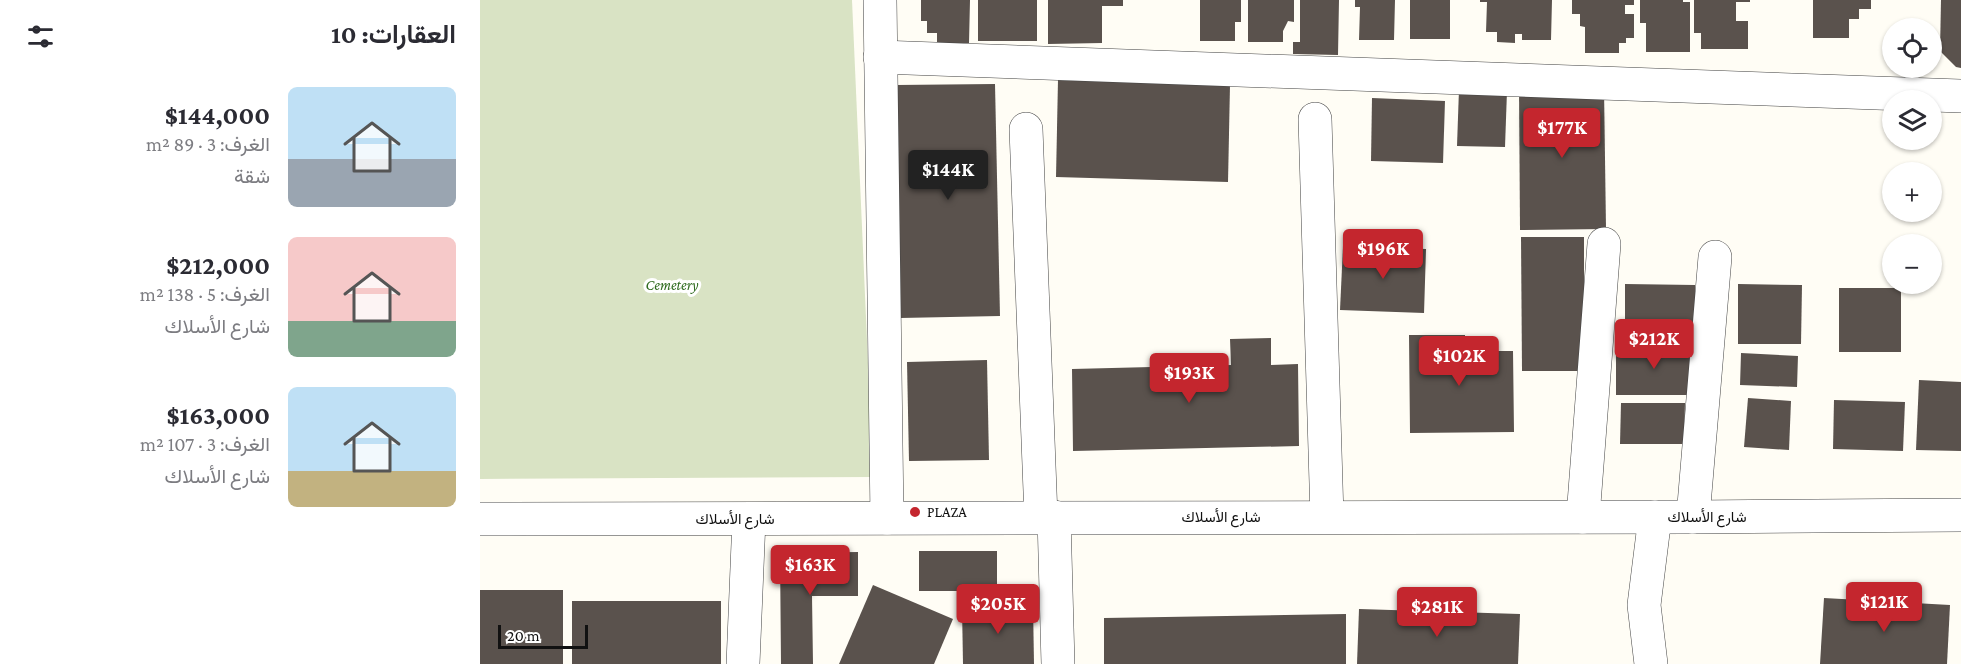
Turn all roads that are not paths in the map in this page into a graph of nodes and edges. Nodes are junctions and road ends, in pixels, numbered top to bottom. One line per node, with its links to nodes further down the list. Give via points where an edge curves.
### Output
1 (880, 0): 2 (street)
2 (880, 57): 3 (street); 14 (street)
3 (1961, 96)
4 (1315, 119): 10 (street)
5 (1026, 129): 9 (street)
6 (1604, 244): 11 (street)
7 (1715, 257): 13 (street)
8 (1961, 515): 13 (street, شارع الأسلاك)
9 (1047, 517): 10 (street, شارع الأسلاك); 14 (street, شارع الأسلاك); 18 (street)
10 (1327, 517): 11 (street, شارع الأسلاك)
11 (1583, 517): 12 (street, شارع الأسلاك)
12 (1655, 517): 13 (street, شارع الأسلاك); 19 (street, via 1644,605)
13 (1693, 517)
14 (887, 518): 16 (street, شارع الأسلاك)
15 (480, 519): 16 (street, شارع الأسلاك)
16 (749, 519): 17 (street)
17 (742, 664)
18 (1058, 664)
19 (1651, 664)

